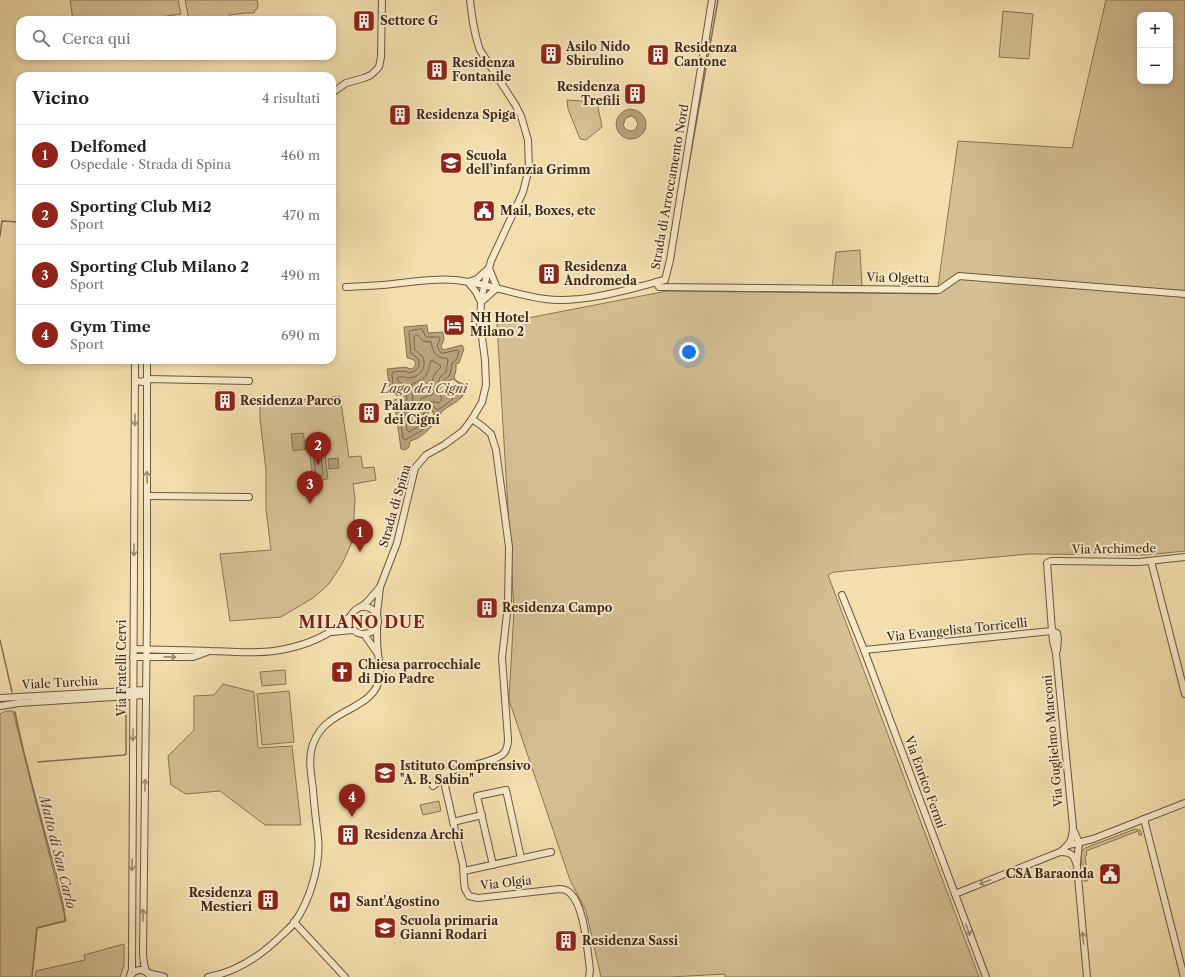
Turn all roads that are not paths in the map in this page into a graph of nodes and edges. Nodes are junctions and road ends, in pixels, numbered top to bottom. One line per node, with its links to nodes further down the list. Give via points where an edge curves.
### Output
1 (382, 0): 4 (street, via 379,67 371,75 346,83)
2 (470, 0): 5 (street, Strada di Spina, via 480,50 518,110 529,147 529,168 523,192)
3 (712, 0): 7 (street, Strada di Arroccamento Nord, via 670,260 665,280)
4 (336, 90)
5 (489, 268): 6 (street, via 477,279); 8 (street, Strada di Spina); 10 (street)
6 (468, 282): 8 (street, Strada di Arroccamento Nord); 9 (street, Strada di Arroccamento Nord, via 433,279); 12 (street)
7 (656, 282): 10 (street, Strada di Arroccamento Nord, via 627,290 558,300); 11 (street, Via Olgetta, via 659,287 939,290 959,276)
8 (484, 286): 10 (street, Strada di Arroccamento Nord); 12 (street, Strada di Spina)
9 (346, 287)
10 (497, 288): 12 (street)
11 (1185, 294)
12 (481, 302): 18 (street, Strada di Spina, via 480,322 486,385 482,402)
13 (135, 364): 15 (street, Via Fratelli Cervi)
14 (147, 364): 16 (street, Via Fratelli Cervi)
15 (135, 379): 16 (street, via 138,375); 34 (street, Via Fratelli Cervi, one-way to 34)
16 (147, 379): 17 (street); 19 (street, Via Fratelli Cervi, one-way to 16)
17 (249, 382)
18 (472, 419): 24 (street, Strada di Spina, via 463,431 426,455 415,468 397,543); 46 (street, via 491,434 496,450 509,547 508,605 502,658 508,739 506,750 498,758 445,772)
19 (148, 496): 20 (street); 35 (street, Via Fratelli Cervi)
20 (249, 497)
21 (1185, 557): 22 (street, Via Archimede)
22 (1151, 561): 23 (street, Via Archimede, via 1051,561 1047,563); 43 (street)
23 (1047, 567): 31 (street, Via Guglielmo Marconi)
24 (380, 588): 26 (street); 27 (street)
25 (842, 595): 36 (street, Via Enrico Fermi)
26 (361, 607): 27 (street, via 369,607); 28 (street)
27 (377, 614): 29 (street)
28 (351, 616): 30 (street); 32 (street)
29 (377, 627): 33 (street, via 369,634); 38 (street)
30 (354, 630): 32 (street); 33 (street)
31 (1052, 631): 36 (street, Via Evangelista Torricelli); 52 (street, Via Guglielmo Marconi)
32 (330, 632): 37 (street, via 299,646 274,651)
33 (364, 634): 38 (street)
34 (134, 649): 35 (street); 40 (street, Via Fratelli Cervi)
35 (146, 650): 37 (street); 39 (street, Via Fratelli Cervi)
36 (864, 650): 61 (street, Via Enrico Fermi)
37 (212, 651): 39 (street, one-way to 37, via 193,657)
38 (378, 654): 62 (street, via 380,674 372,694 365,701 326,724 313,744 310,762 318,856 309,893)
39 (146, 656): 40 (street); 41 (street, Via Fratelli Cervi)
40 (133, 657): 42 (street, Via Fratelli Cervi)
41 (146, 692): 42 (street, Viale Turchia); 63 (street, Via Fratelli Cervi, one-way to 41, via 143,954)
42 (133, 693): 44 (street, Viale Turchia); 45 (street, Viale Turchia); 64 (street, Via Fratelli Cervi, one-way to 64)
43 (1185, 694)
44 (0, 698)
45 (0, 706)
46 (433, 786)
47 (445, 786): 51 (street, Via Olgia)
48 (1185, 803): 50 (street)
49 (482, 815): 51 (street); 57 (street, via 477,796 506,790); 58 (street)
50 (1144, 819): 53 (street); 71 (street)
51 (453, 822): 60 (street, Via Olgia)
52 (1073, 827): 53 (street, Via Guglielmo Marconi); 54 (street, Via Guglielmo Marconi)
53 (1079, 843): 54 (street); 59 (street, Via Guglielmo Marconi)
54 (1069, 845): 56 (street)
55 (551, 852): 57 (street)
56 (1060, 852): 59 (street, via 1071,854); 61 (street, one-way to 61)
57 (521, 858): 58 (street)
58 (493, 865): 60 (street)
59 (1077, 866): 70 (street, Via Guglielmo Marconi, one-way to 59)
60 (464, 871): 68 (street, Via Olgia, via 465,890 474,898 559,889 569,892 581,913)
61 (955, 894): 69 (street, Via Enrico Fermi, one-way to 69)
62 (294, 922): 66 (street, via 264,952 232,971); 67 (street)
63 (149, 974): 64 (street, via 139,970 132,972); 65 (street)
64 (130, 976)
65 (164, 977)
66 (208, 977)
67 (345, 977)
68 (590, 977)
69 (986, 977)
70 (1087, 977)
71 (1184, 977)

